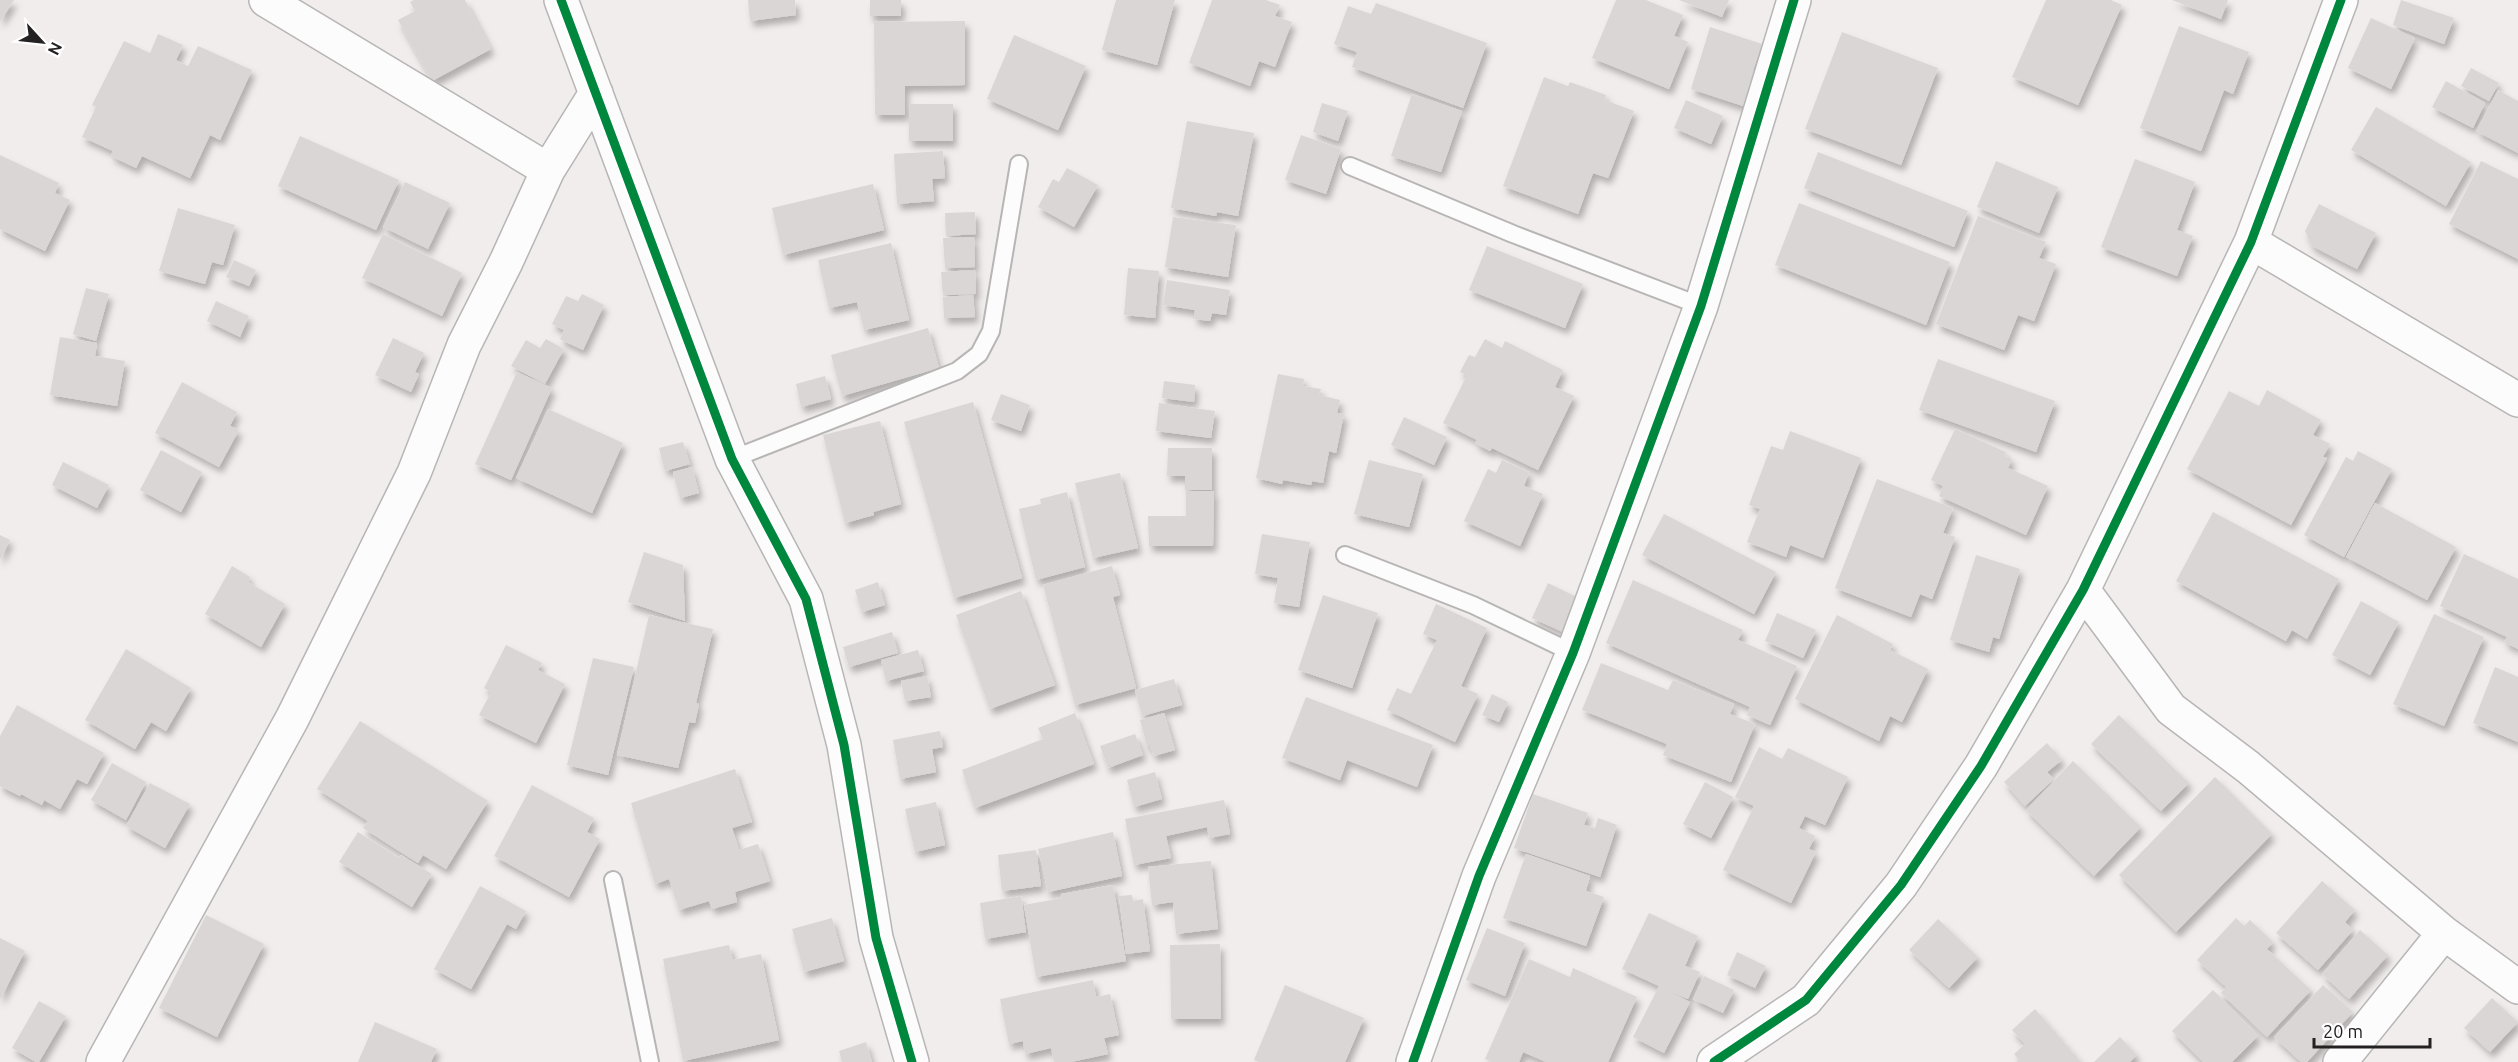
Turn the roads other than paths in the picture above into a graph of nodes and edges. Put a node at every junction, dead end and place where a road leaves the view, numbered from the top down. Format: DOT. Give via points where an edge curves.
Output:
graph roads {
  1 [pos="266,0"];
  2 [pos="561,0"];
  3 [pos="1794,0"];
  4 [pos="2342,0"];
  5 [pos="596,93"];
  6 [pos="1019,164"];
  7 [pos="1350,166"];
  8 [pos="548,170"];
  9 [pos="2251,242"];
  10 [pos="1701,306"];
  11 [pos="2518,400"];
  12 [pos="732,459"];
  13 [pos="1345,555"];
  14 [pos="2084,590"];
  15 [pos="1573,653"];
  16 [pos="613,880"];
  17 [pos="2444,933"];
  18 [pos="2518,987"];
  19 [pos="103,1062"];
  20 [pos="650,1062"];
  21 [pos="912,1062"];
  22 [pos="1413,1062"];
  23 [pos="1714,1062"];
  24 [pos="2340,1062"];
  1 -- 8 [label="street"];
  2 -- 5 [label="street"];
  3 -- 10 [label="street"];
  4 -- 9 [label="street"];
  5 -- 8 [label="street"];
  5 -- 12 [label="street"];
  6 -- 12 [label="lane" via="991,331 980,354 957,371"];
  7 -- 10 [label="lane"];
  8 -- 19 [label="street" via="464,345 414,472 292,719"];
  9 -- 11 [label="street"];
  9 -- 14 [label="street"];
  10 -- 15 [label="street"];
  12 -- 21 [label="street" via="806,599 844,746 876,938"];
  13 -- 15 [label="lane" via="1473,605"];
  14 -- 17 [label="street" via="2171,710 2248,767"];
  14 -- 23 [label="street" via="1981,766 1901,885 1806,1000"];
  15 -- 22 [label="street" via="1479,876"];
  16 -- 20 [label="lane"];
  17 -- 18 [label="street"];
  17 -- 24 [label="street"];
}
